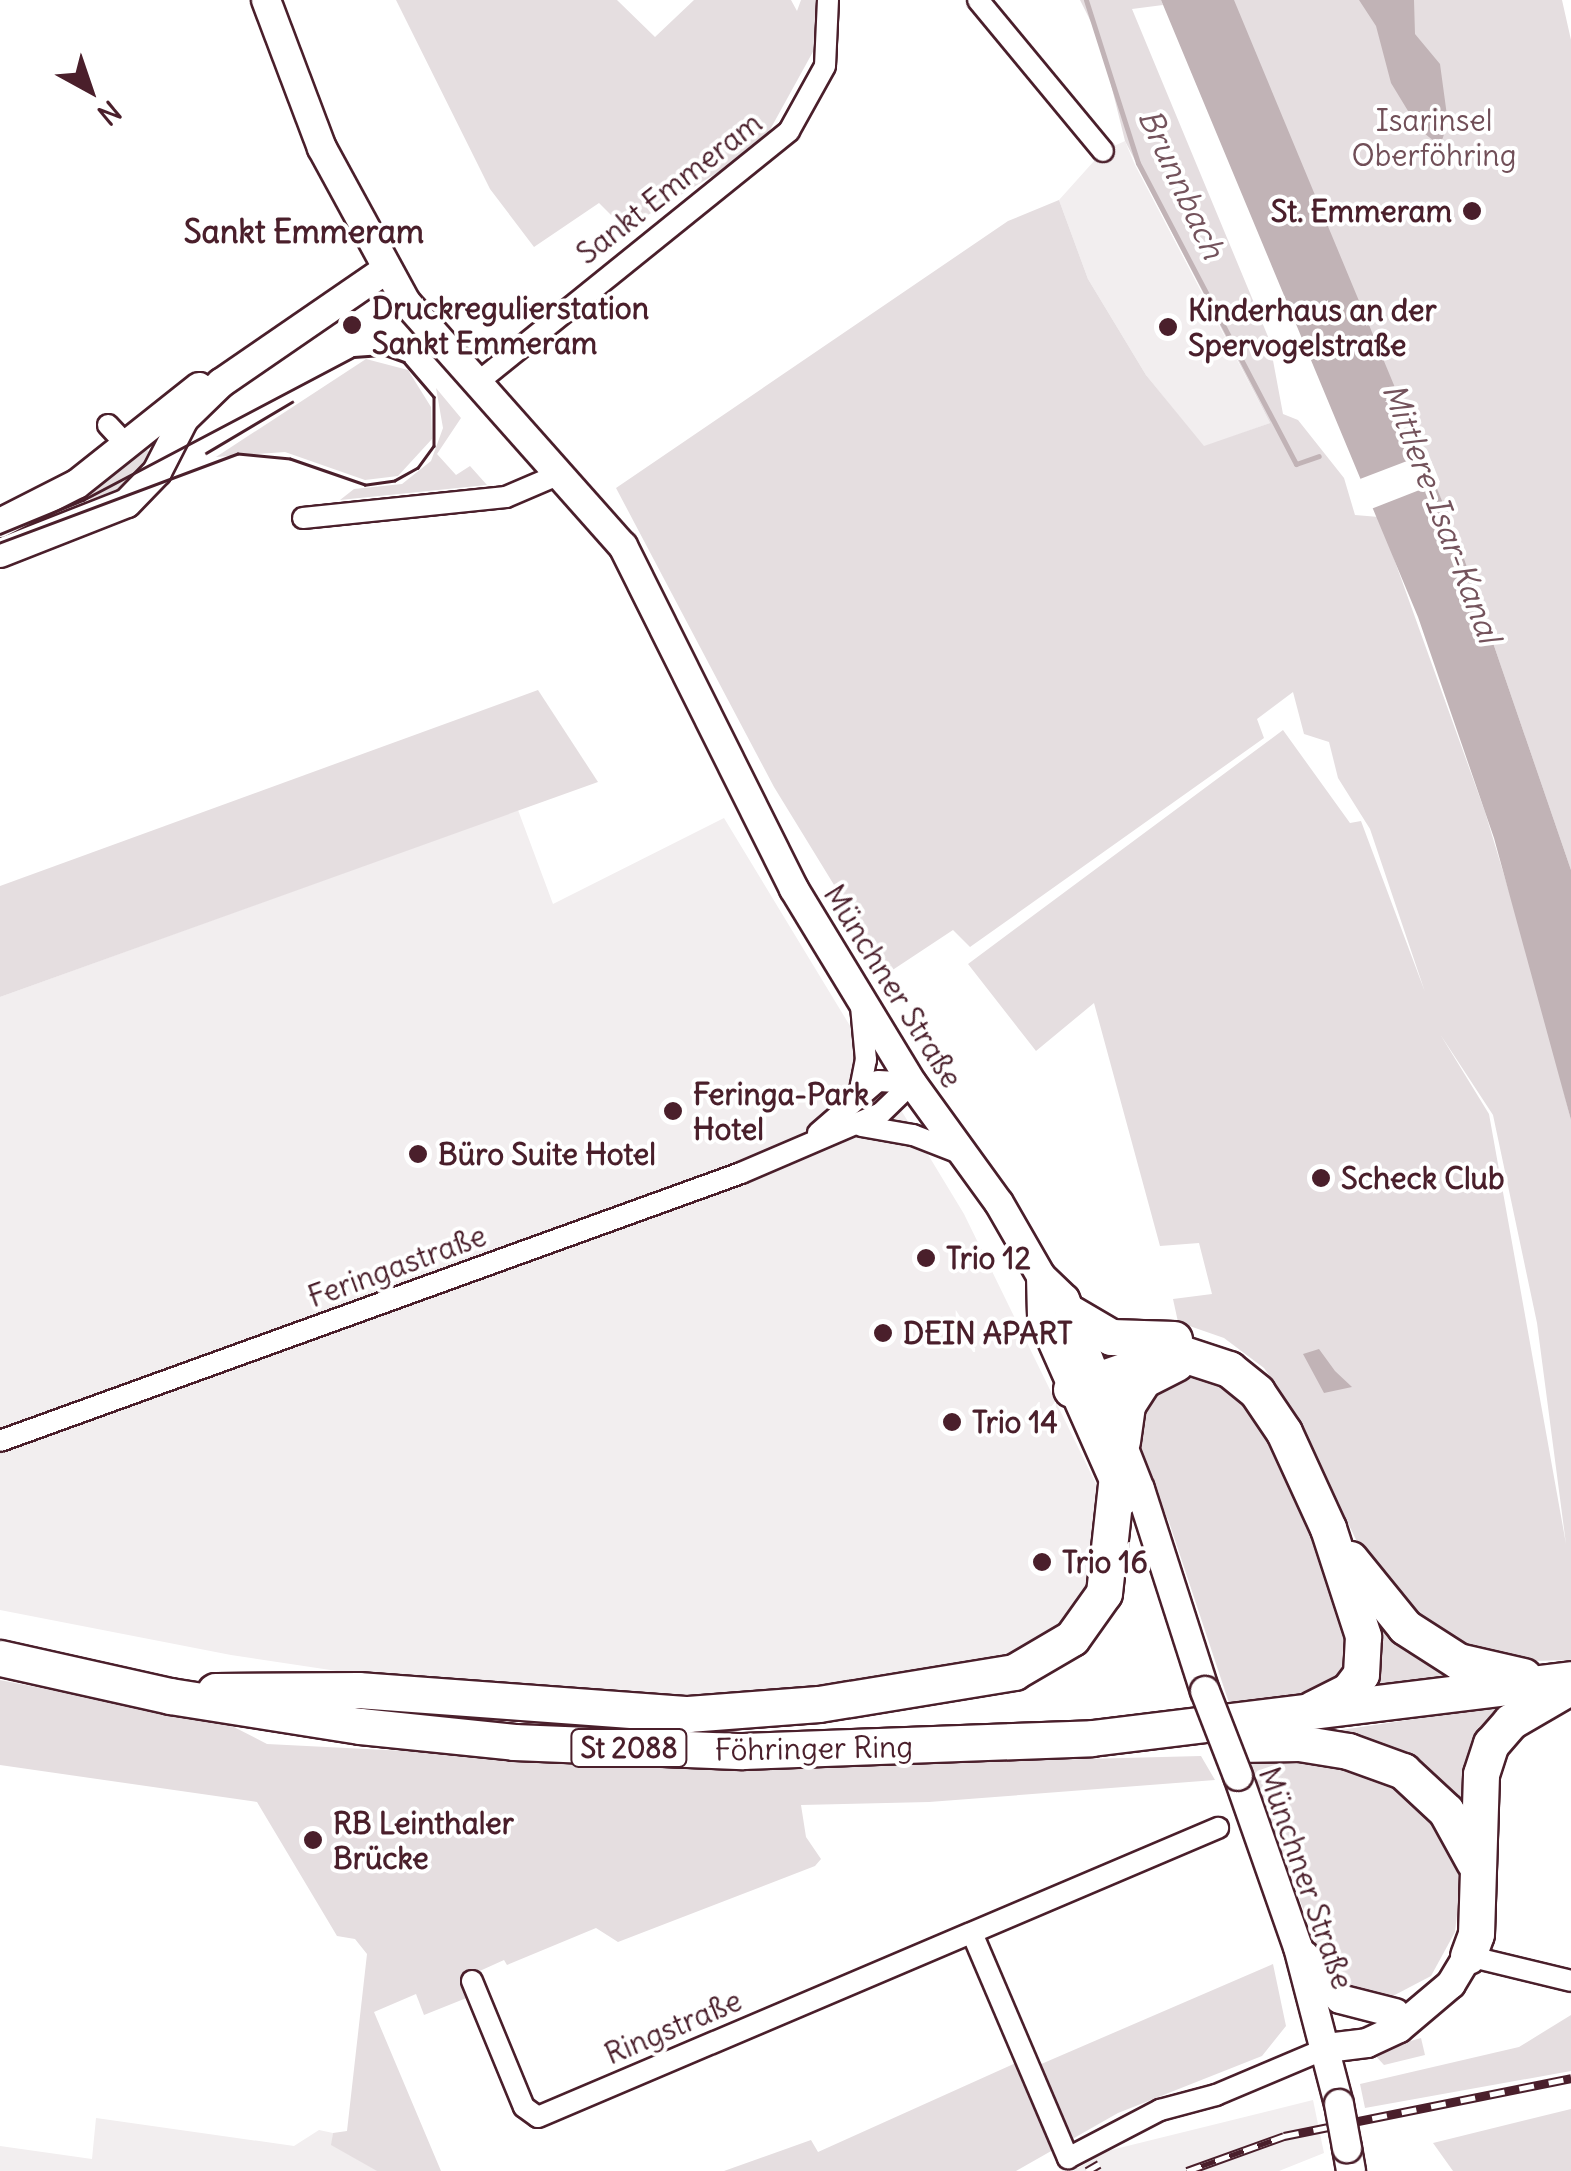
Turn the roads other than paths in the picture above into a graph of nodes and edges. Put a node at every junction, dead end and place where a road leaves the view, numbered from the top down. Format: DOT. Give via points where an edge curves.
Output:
graph roads {
  1 [pos="266,0"];
  2 [pos="828,0"];
  3 [pos="978,0"];
  4 [pos="1103,151"];
  5 [pos="387,269"];
  6 [pos="478,383"];
  7 [pos="220,384"];
  8 [pos="121,434"];
  9 [pos="164,462"];
  10 [pos="562,473"];
  11 [pos="303,518"];
  12 [pos="0,523"];
  13 [pos="0,553"];
  14 [pos="860,989"];
  15 [pos="912,1083"];
  16 [pos="860,1095"];
  17 [pos="849,1126"];
  18 [pos="810,1140"];
  19 [pos="966,1156"];
  20 [pos="1057,1316"];
  21 [pos="1201,1357"];
  22 [pos="1085,1384"];
  23 [pos="1284,1432"];
  24 [pos="0,1441"];
  25 [pos="1122,1441"];
  26 [pos="1116,1485"];
  27 [pos="1328,1528"];
  28 [pos="1178,1613"];
  29 [pos="0,1658"];
  30 [pos="1565,1682"];
  31 [pos="170,1696"];
  32 [pos="1283,1719"];
  33 [pos="1092,1738"];
  34 [pos="1218,1828"];
  35 [pos="1474,1862"];
  36 [pos="972,1933"];
  37 [pos="1298,1947"];
  38 [pos="1468,1956"];
  39 [pos="472,1981"];
  40 [pos="1571,1981"];
  41 [pos="1424,2008"];
  42 [pos="1396,2013"];
  43 [pos="1327,2048"];
  44 [pos="1349,2159"];
  1 -- 5 [label="main road, Münchner Straße" via="322,148"];
  2 -- 6 [label="street, Sankt Emmeram" via="832,35 810,100 789,131"];
  3 -- 4 [label="street"];
  5 -- 6 [label="main road, Münchner Straße" via="406,302"];
  5 -- 7 [label="main road"];
  6 -- 10 [label="main road, Münchner Straße"];
  7 -- 8 [label="main road" via="198,387"];
  7 -- 9 [label="main road" via="184,419"];
  8 -- 9 [label="main road" via="155,440"];
  8 -- 12 [label="main road" via="76,484"];
  9 -- 13 [label="main road" via="114,511"];
  10 -- 11 [label="street" via="506,497"];
  10 -- 14 [label="main road, Münchner Straße" via="623,546 794,889"];
  14 -- 15 [label="main road, Münchner Straße"];
  14 -- 16 [label="street" via="866,1060"];
  15 -- 16 [label="street, Feringastraße" via="878,1082"];
  15 -- 17 [label="street, Feringastraße" via="882,1113"];
  15 -- 19 [label="main road, Münchner Straße"];
  16 -- 18 [label="street, Feringastraße"];
  17 -- 18 [label="street, Feringastraße"];
  17 -- 19 [label="street, Feringastraße" via="883,1126"];
  18 -- 24 [label="street, Feringastraße" via="698,1188"];
  19 -- 20 [label="main road, Münchner Straße" via="1041,1276 1055,1284"];
  20 -- 22 [label="main road, Münchner Straße"];
  20 -- 23 [label="highway" via="1111,1337 1200,1338 1239,1356 1284,1412"];
  21 -- 22 [label="highway" via="1177,1352"];
  21 -- 23 [label="highway" via="1257,1392"];
  21 -- 25 [label="highway" via="1166,1365 1143,1380 1127,1404"];
  22 -- 25 [label="main road, Münchner Straße"];
  22 -- 26 [label="main road, Münchner Straße"];
  23 -- 27 [label="highway"];
  25 -- 28 [label="main road, Münchner Straße"];
  26 -- 28 [label="main road, Münchner Straße"];
  26 -- 31 [label="highway" via="1104,1593 1072,1638 1014,1672 819,1704 688,1714 358,1690 245,1688"];
  27 -- 30 [label="highway" via="1405,1627 1458,1660"];
  27 -- 32 [label="highway" via="1366,1654 1348,1691"];
  28 -- 37 [label="main road, Münchner Straße, bridge"];
  29 -- 31 [label="highway, Föhringer Ring / St 2088"];
  30 -- 32 [label="highway, Föhringer Ring / St 2088"];
  30 -- 35 [label="highway" via="1511,1721 1492,1744 1481,1774"];
  31 -- 33 [label="highway, Föhringer Ring / St 2088" via="360,1726 628,1748 743,1751"];
  32 -- 33 [label="highway, Föhringer Ring / St 2088"];
  33 -- 35 [label="highway" via="1348,1750 1427,1788"];
  34 -- 36 [label="street, Ringstraße"];
  35 -- 38 [label="highway" via="1476,1934"];
  36 -- 39 [label="street, Ringstraße" via="538,2116 524,2106"];
  36 -- 43 [label="street" via="1068,2158 1160,2110 1216,2095"];
  37 -- 42 [label="main road" via="1340,1999"];
  37 -- 43 [label="main road, Münchner Straße"];
  38 -- 40 [label="street"];
  38 -- 41 [label="main road" via="1451,1984"];
  41 -- 42 [label="main road"];
  41 -- 43 [label="main road" via="1368,2043"];
  42 -- 43 [label="main road" via="1360,2022"];
  43 -- 44 [label="main road, Münchner Straße, bridge"];
}
